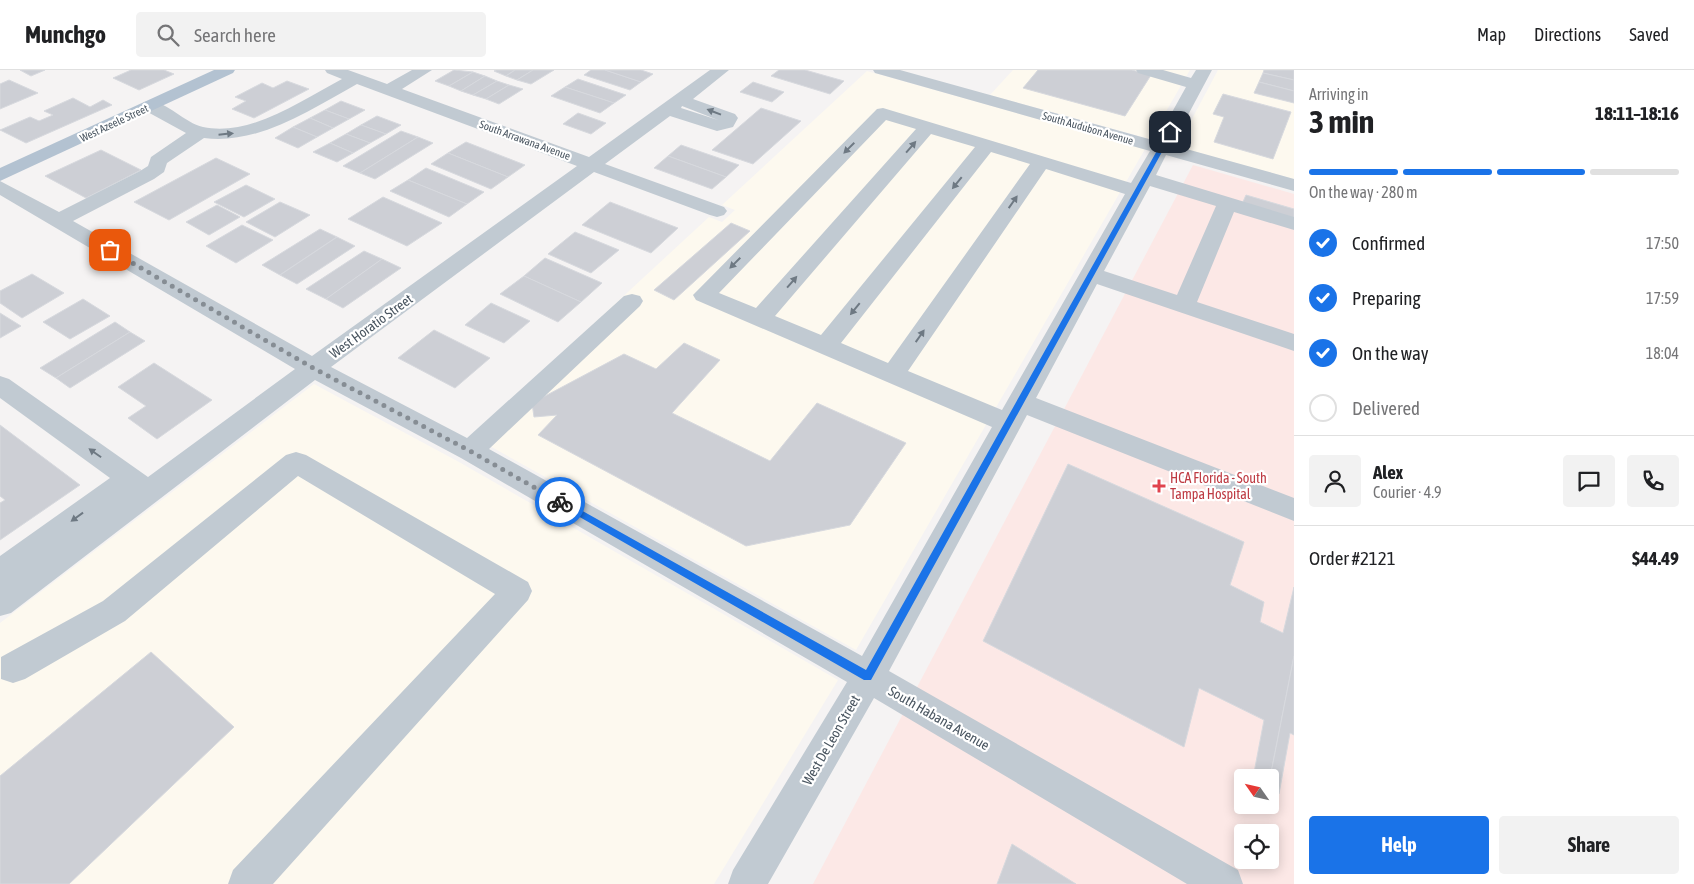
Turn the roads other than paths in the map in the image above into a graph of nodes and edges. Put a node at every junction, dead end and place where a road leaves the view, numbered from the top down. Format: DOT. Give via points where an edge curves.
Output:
graph roads {
  1 [pos="227,70"];
  2 [pos="333,70"];
  3 [pos="424,70"];
  4 [pos="721,70"];
  5 [pos="881,70"];
  6 [pos="1144,70"];
  7 [pos="920,75"];
  8 [pos="1200,77"];
  9 [pos="356,78"];
  10 [pos="388,90"];
  11 [pos="150,106"];
  12 [pos="928,126"];
  13 [pos="200,132"];
  14 [pos="987,144"];
  15 [pos="1161,148"];
  16 [pos="1041,162"];
  17 [pos="593,165"];
  18 [pos="0,175"];
  19 [pos="1141,184"];
  20 [pos="1294,185"];
  21 [pos="0,187"];
  22 [pos="1227,204"];
  23 [pos="717,211"];
  24 [pos="59,220"];
  25 [pos="1294,224"];
  26 [pos="1091,274"];
  27 [pos="632,302"];
  28 [pos="1184,306"];
  29 [pos="760,319"];
  30 [pos="1294,343"];
  31 [pos="825,347"];
  32 [pos="313,368"];
  33 [pos="892,376"];
  34 [pos="0,386"];
  35 [pos="1014,413"];
  36 [pos="470,451"];
  37 [pos="140,485"];
  38 [pos="1294,510"];
  39 [pos="0,572"];
  40 [pos="0,603"];
  41 [pos="4,667"];
  42 [pos="868,677"];
  43 [pos="247,884"];
  44 [pos="747,884"];
  45 [pos="1224,884"];
  1 -- 11 [label="main road, West Azeele Street"];
  2 -- 9 [label="street, South Arrawana Avenue"];
  3 -- 10 [label="street"];
  4 -- 17 [label="street, West Horatio Street"];
  5 -- 7 [label="street, South Audubon Avenue"];
  6 -- 8 [label="street"];
  7 -- 15 [label="street, South Audubon Avenue"];
  8 -- 15 [label="street, West De Leon Street"];
  9 -- 10 [label="street, South Arrawana Avenue"];
  13 -- 9 [label="street, one-way" via="224,136 258,128"];
  10 -- 17 [label="street, South Arrawana Avenue"];
  11 -- 13 [label="street"];
  11 -- 18 [label="main road, West Azeele Street"];
  12 -- 14 [label="street"];
  29 -- 12 [label="street, one-way"];
  12 -- 29 [label="street, one-way" via="883,113 704,295"];
  13 -- 24 [label="street" via="158,161 157,168 147,175"];
  14 -- 16 [label="street"];
  14 -- 31 [label="street, one-way"];
  15 -- 19 [label="street, West De Leon Street"];
  15 -- 20 [label="street, South Audubon Avenue"];
  16 -- 19 [label="street"];
  33 -- 16 [label="street, one-way"];
  17 -- 23 [label="street, South Arrawana Avenue"];
  17 -- 32 [label="street, West Horatio Street"];
  19 -- 22 [label="street"];
  19 -- 26 [label="street, West De Leon Street"];
  21 -- 24 [label="street, South Habana Avenue"];
  22 -- 25 [label="street"];
  22 -- 28 [label="street"];
  24 -- 32 [label="street, South Habana Avenue"];
  26 -- 28 [label="street"];
  26 -- 35 [label="street, West De Leon Street"];
  27 -- 36 [label="street"];
  28 -- 30 [label="street"];
  29 -- 31 [label="street"];
  31 -- 33 [label="street"];
  32 -- 36 [label="street, South Habana Avenue"];
  32 -- 37 [label="street, West Horatio Street"];
  33 -- 35 [label="street"];
  37 -- 34 [label="street, one-way"];
  35 -- 38 [label="street"];
  35 -- 42 [label="street, West De Leon Street"];
  36 -- 42 [label="street, South Habana Avenue"];
  37 -- 39 [label="street, one-way"];
  37 -- 40 [label="street, West Horatio Street"];
  41 -- 43 [label="street" via="114,611 296,462 517,591"];
  42 -- 44 [label="street, West De Leon Street"];
  42 -- 45 [label="street, South Habana Avenue"];
}
